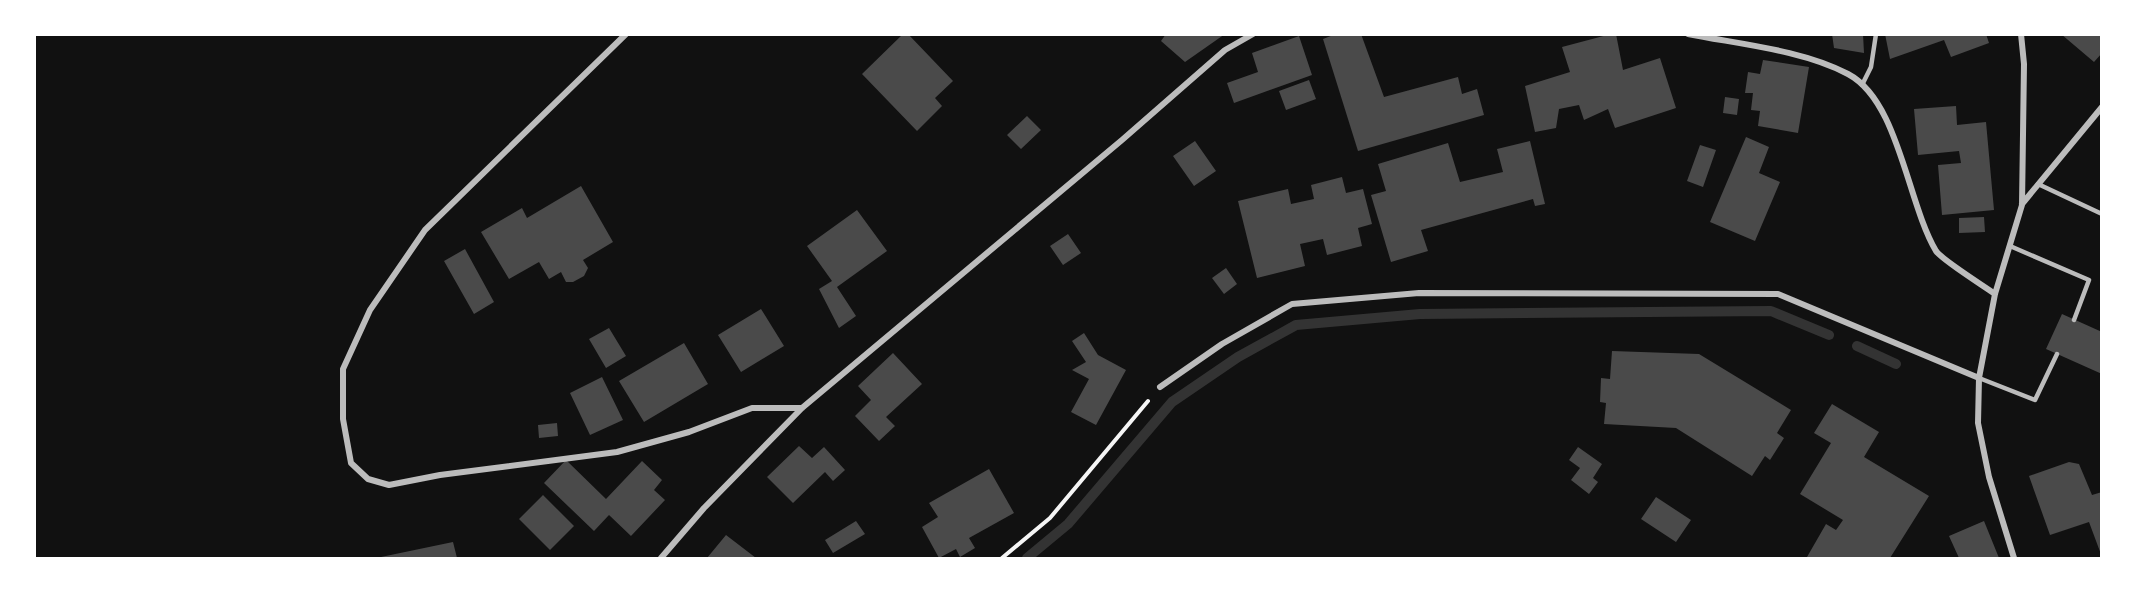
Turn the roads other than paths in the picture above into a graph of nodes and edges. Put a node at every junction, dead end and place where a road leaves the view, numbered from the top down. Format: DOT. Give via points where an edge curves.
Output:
graph roads {
  1 [pos="626,34"];
  2 [pos="1253,34"];
  3 [pos="1688,34"];
  4 [pos="1876,34"];
  5 [pos="2021,34"];
  6 [pos="1862,85"];
  7 [pos="2102,106"];
  8 [pos="2038,184"];
  9 [pos="2022,205"];
  10 [pos="2102,214"];
  11 [pos="2010,246"];
  12 [pos="1995,294"];
  13 [pos="2074,320"];
  14 [pos="2057,354"];
  15 [pos="1980,378"];
  16 [pos="1160,387"];
  17 [pos="802,408"];
  18 [pos="661,558"];
  19 [pos="2014,558"];
  1 -- 17 [label="street" via="424,230 370,310 343,369 343,419 351,464 368,479 389,485 617,452 689,432 752,408"];
  2 -- 17 [label="street" via="1225,50"];
  3 -- 6 [label="street" via="1804,57 1848,74"];
  4 -- 6 [label="lane" via="1871,67"];
  5 -- 9 [label="street"];
  6 -- 12 [label="street" via="1893,133 1912,197 1937,253"];
  7 -- 8 [label="street"];
  8 -- 9 [label="street"];
  8 -- 10 [label="lane"];
  9 -- 11 [label="street"];
  11 -- 12 [label="street"];
  11 -- 13 [label="lane" via="2089,280"];
  12 -- 15 [label="street"];
  14 -- 15 [label="lane" via="2035,400"];
  15 -- 16 [label="street" via="1778,294 1419,293 1292,304 1222,344"];
  15 -- 19 [label="street" via="1978,423 1989,477"];
  17 -- 18 [label="street"];
}
